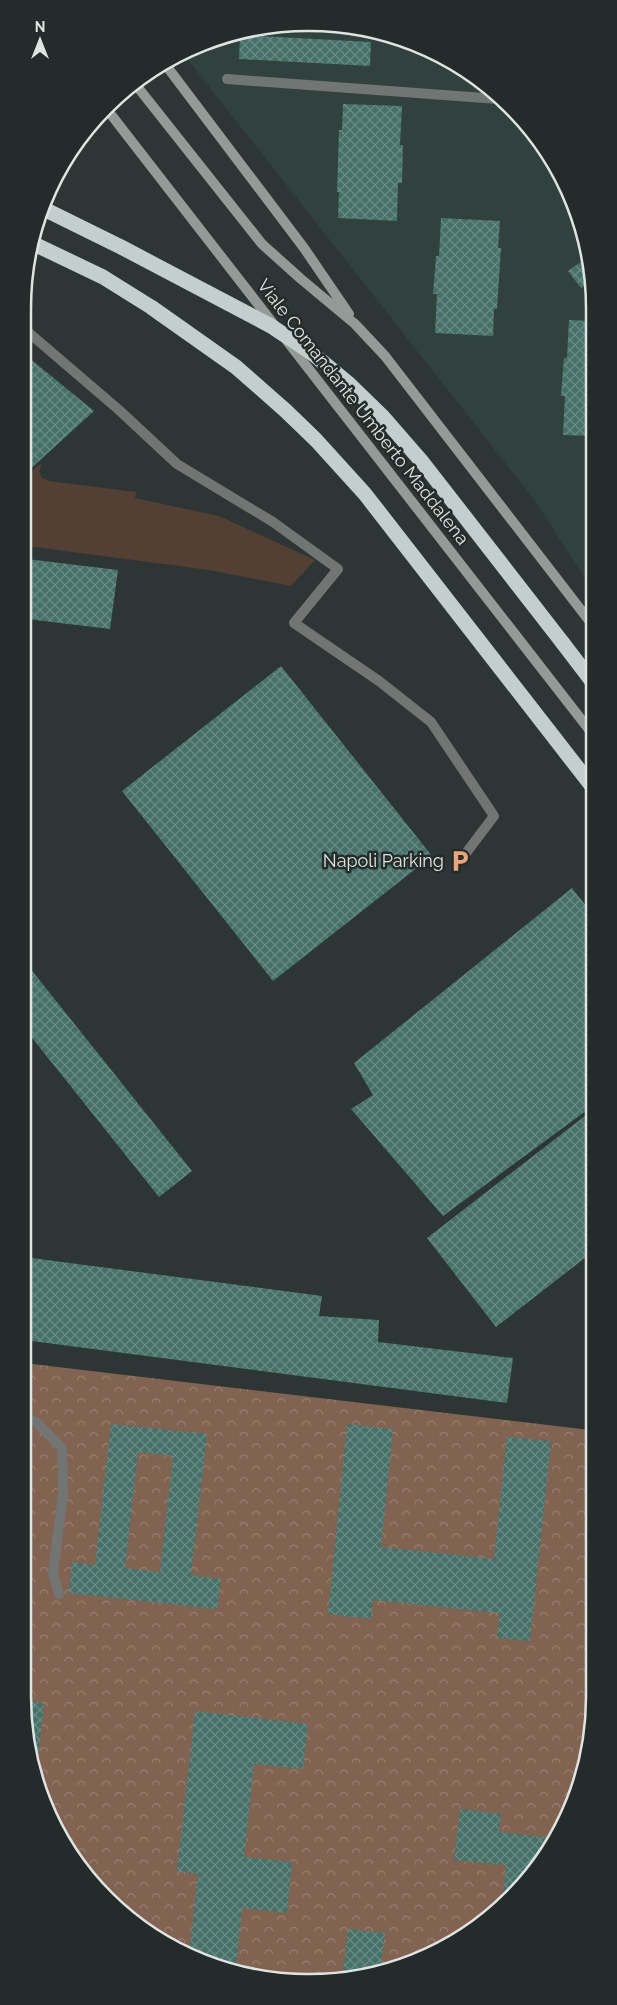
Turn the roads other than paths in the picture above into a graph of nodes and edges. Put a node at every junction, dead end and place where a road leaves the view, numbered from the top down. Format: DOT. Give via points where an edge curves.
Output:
graph roads {
  1 [pos="169,69"];
  2 [pos="226,79"];
  3 [pos="139,89"];
  4 [pos="489,98"];
  5 [pos="110,114"];
  6 [pos="49,211"];
  7 [pos="39,246"];
  8 [pos="355,324"];
  9 [pos="31,335"];
  10 [pos="586,617"];
  11 [pos="586,673"];
  12 [pos="586,726"];
  13 [pos="586,780"];
  14 [pos="460,861"];
  15 [pos="31,1420"];
  16 [pos="58,1594"];
  1 -- 8 [label="main road" via="304,248"];
  2 -- 4 [label="lane"];
  3 -- 8 [label="main road, Viale Comandante Umberto Maddalena" via="262,244"];
  5 -- 12 [label="main road, Viale Comandante Umberto Maddalena"];
  6 -- 11 [label="highway, bridge" via="271,326 348,383 384,417 423,462"];
  7 -- 13 [label="highway" via="103,277 151,306 236,368 316,440 365,494"];
  8 -- 10 [label="main road, Viale Comandante Umberto Maddalena" via="385,356"];
  9 -- 14 [label="lane" via="177,464 273,522 338,569 294,623 431,722 494,816"];
  15 -- 16 [label="lane" via="62,1448 63,1494 53,1573"];
}
